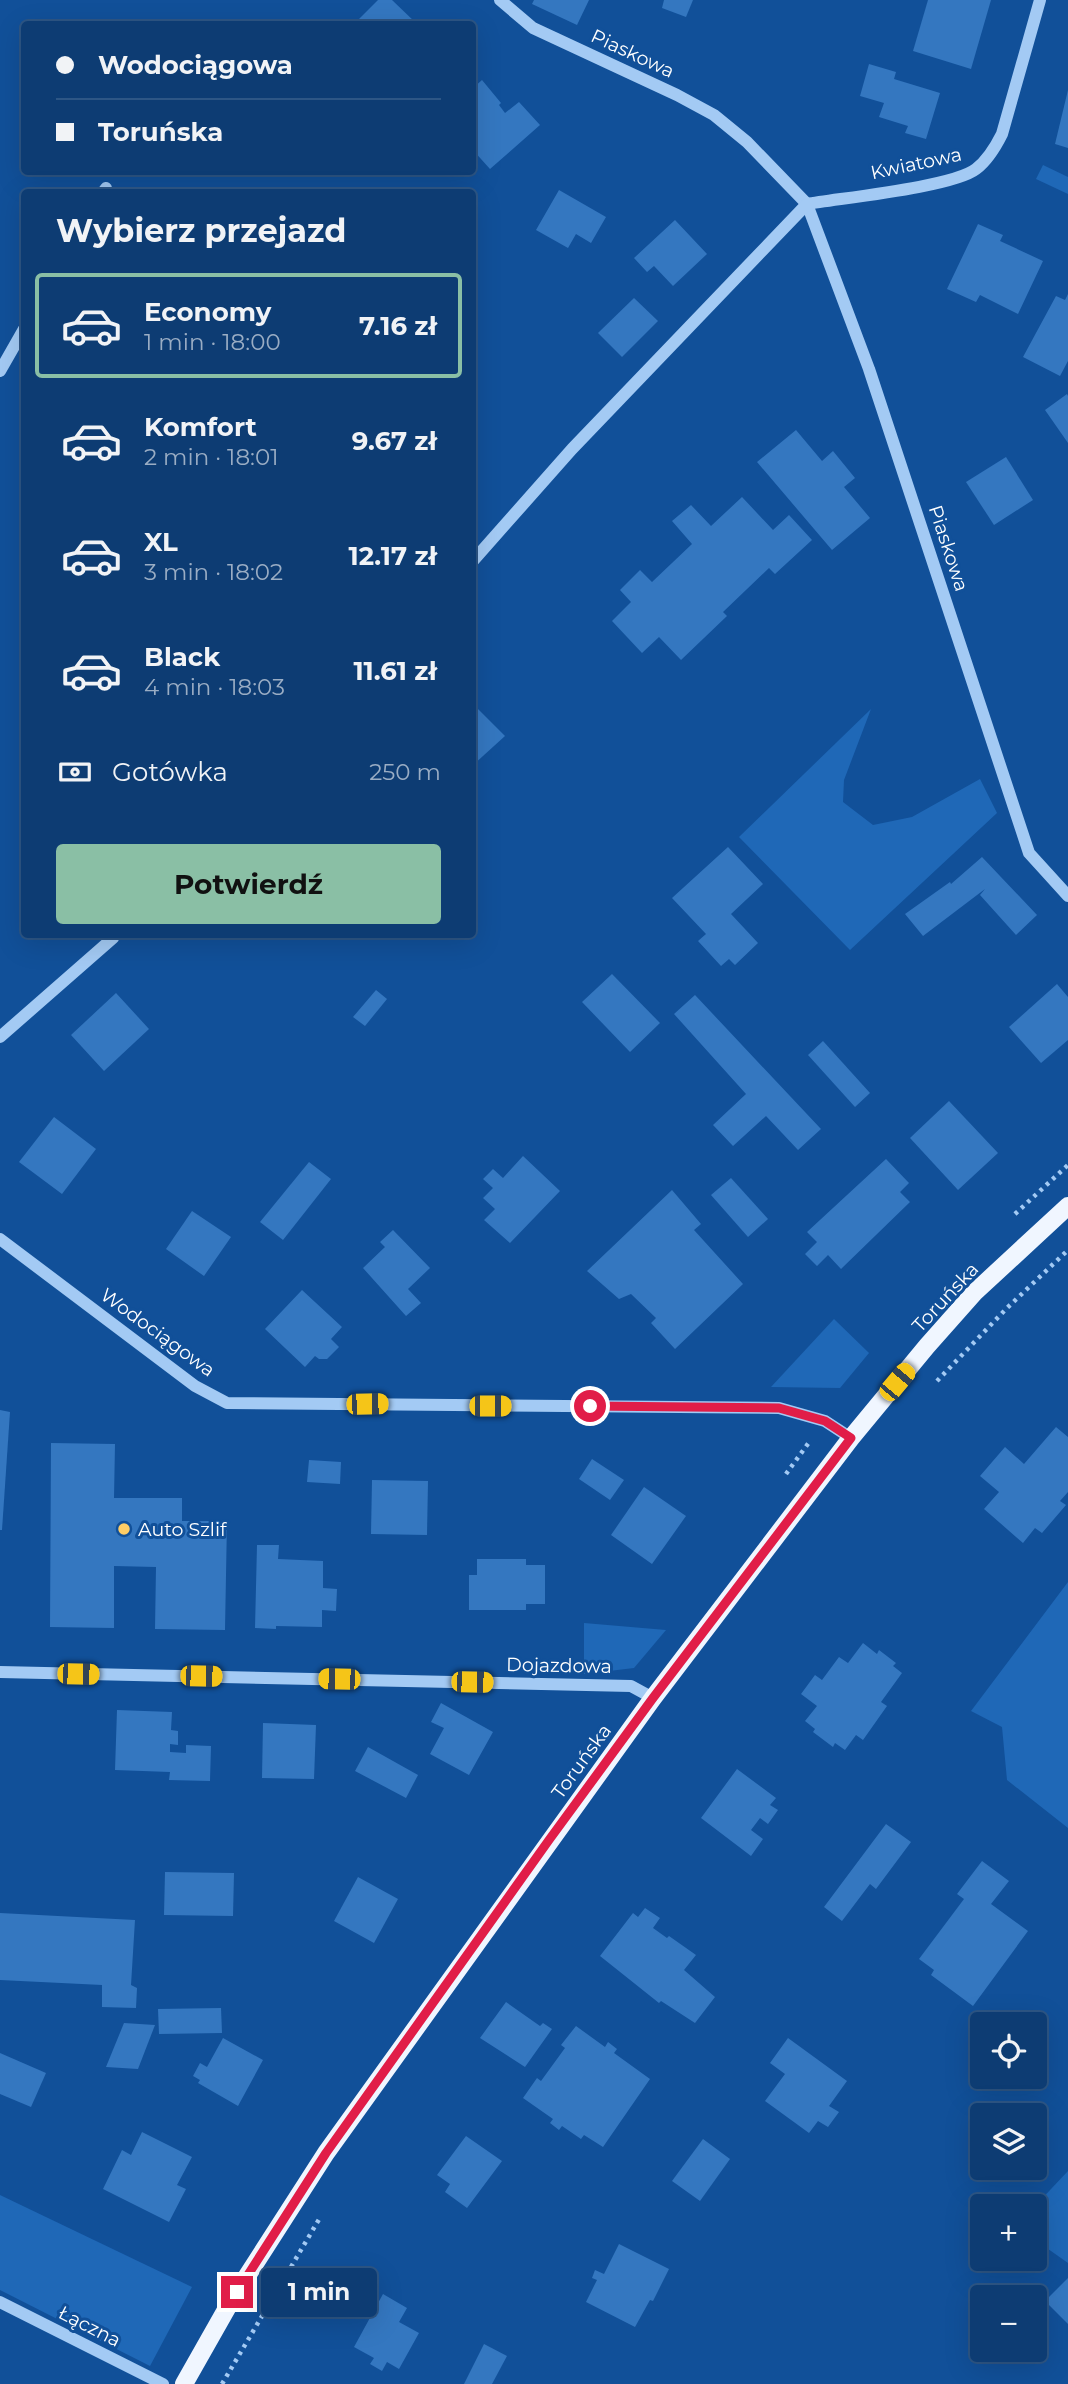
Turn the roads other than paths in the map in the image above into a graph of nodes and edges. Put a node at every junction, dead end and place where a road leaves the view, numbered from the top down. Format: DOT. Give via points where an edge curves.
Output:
graph roads {
  1 [pos="500,0"];
  2 [pos="1040,0"];
  3 [pos="807,204"];
  4 [pos="21,334"];
  5 [pos="0,371"];
  6 [pos="476,557"];
  7 [pos="1068,896"];
  8 [pos="113,938"];
  9 [pos="0,1037"];
  10 [pos="1068,1206"];
  11 [pos="0,1239"];
  12 [pos="851,1438"];
  13 [pos="0,1672"];
  14 [pos="653,1698"];
  15 [pos="0,2302"];
  16 [pos="163,2384"];
  17 [pos="184,2384"];
  1 -- 3 [label="street, Piaskowa" via="533,28 714,115"];
  2 -- 3 [label="street, Kwiatowa" via="1002,134 976,170 933,184"];
  3 -- 6 [label="street" via="572,449"];
  3 -- 7 [label="street, Piaskowa" via="869,369 1029,853"];
  4 -- 5 [label="street"];
  8 -- 9 [label="street"];
  10 -- 12 [label="main road, Toruńska" via="974,1293"];
  11 -- 12 [label="street, Wodociągowa" via="195,1386 228,1403 779,1408 825,1421"];
  12 -- 14 [label="main road, Toruńska"];
  13 -- 14 [label="street, Dojazdowa" via="631,1685"];
  14 -- 17 [label="main road, Toruńska" via="326,2153"];
  15 -- 16 [label="street, Łączna"];
}
